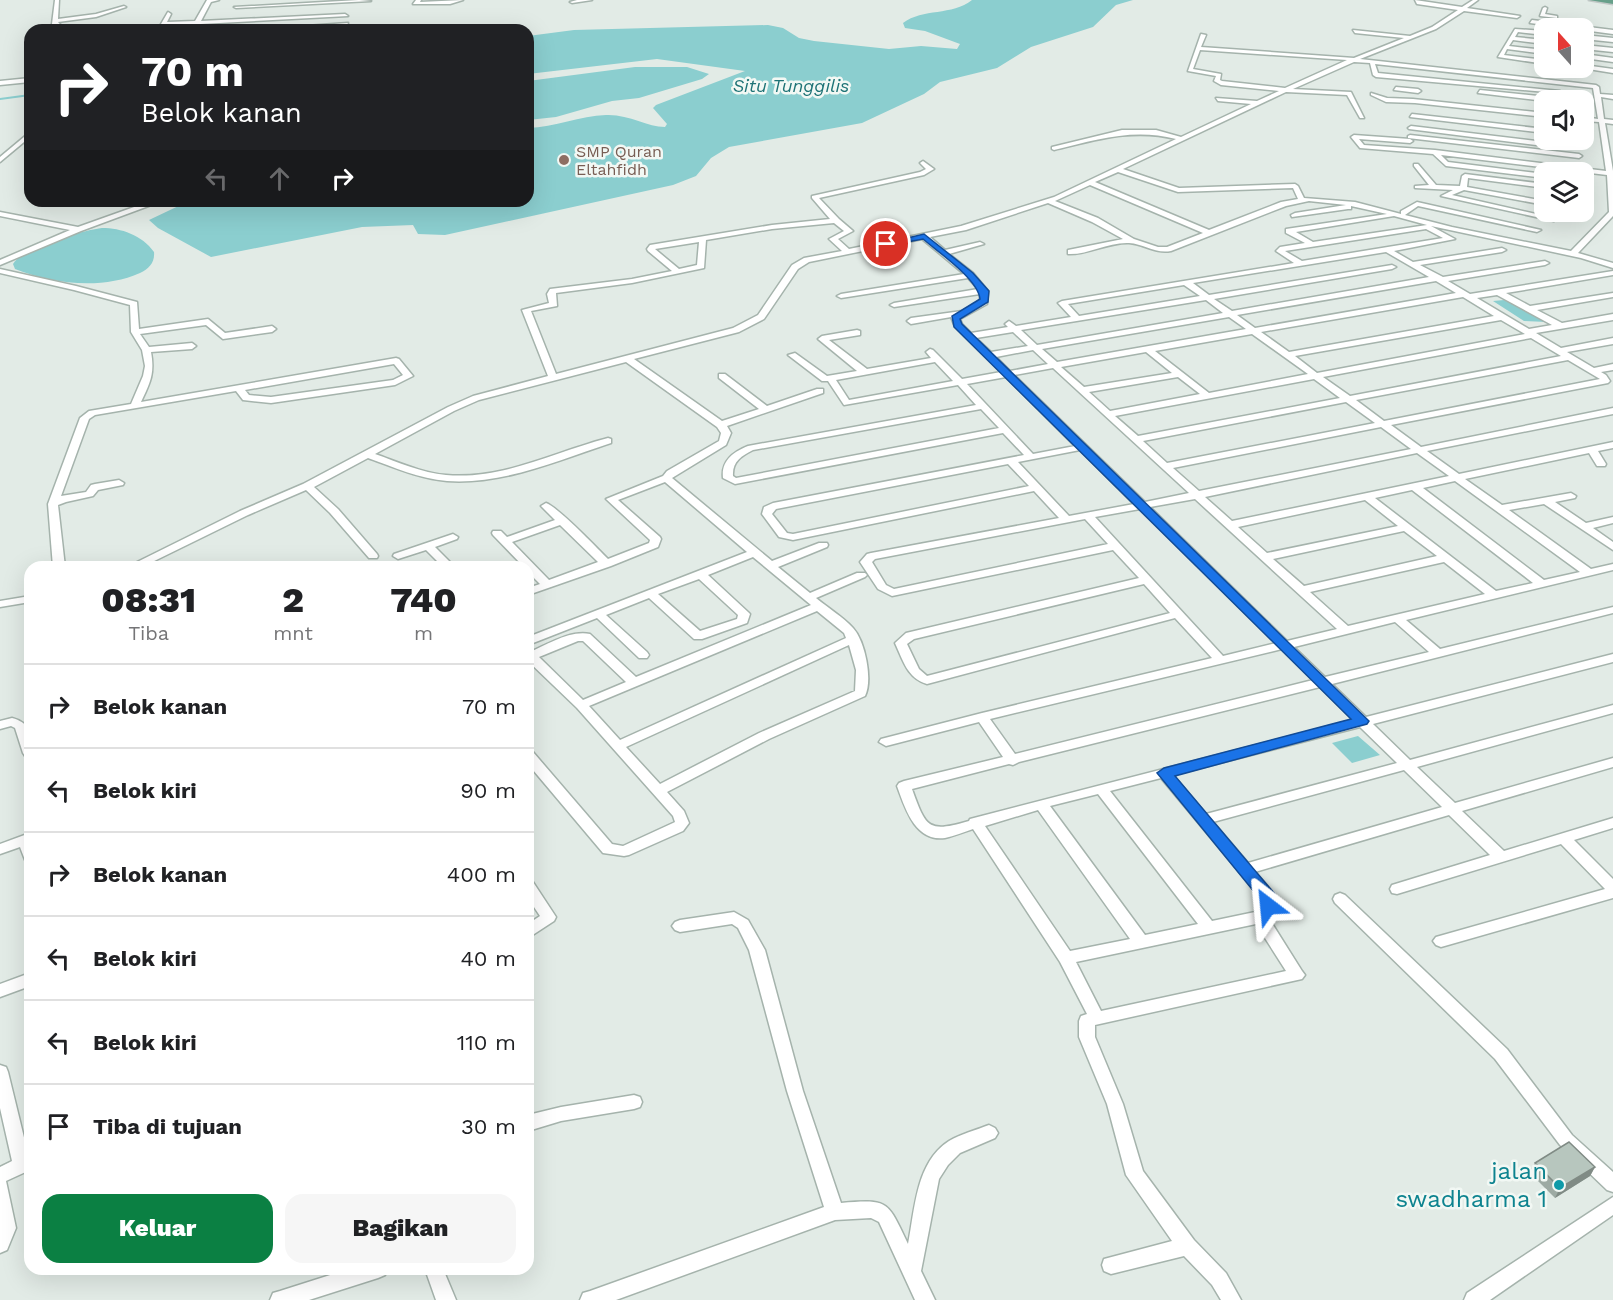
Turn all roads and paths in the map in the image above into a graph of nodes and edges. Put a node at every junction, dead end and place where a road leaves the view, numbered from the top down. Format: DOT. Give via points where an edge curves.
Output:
graph roads {
  1 [pos="57,0"];
  2 [pos="217,0"];
  3 [pos="239,0"];
  4 [pos="420,0"];
  5 [pos="461,0"];
  6 [pos="590,0"];
  7 [pos="1417,0"];
  8 [pos="1437,0"];
  9 [pos="1476,0"];
  10 [pos="1593,0"];
  11 [pos="369,1"];
  12 [pos="1446,1"];
  13 [pos="291,2"];
  14 [pos="572,2"];
  15 [pos="1613,2"];
  16 [pos="124,7"];
  17 [pos="236,7"];
  18 [pos="1464,8"];
  19 [pos="1545,8"];
  20 [pos="345,9"];
  21 [pos="288,12"];
  22 [pos="168,14"];
  23 [pos="232,15"];
  24 [pos="345,16"];
  25 [pos="1517,16"];
  26 [pos="1559,17"];
  27 [pos="285,18"];
  28 [pos="55,21"];
  29 [pos="229,21"];
  30 [pos="1532,22"];
  31 [pos="197,23"];
  32 [pos="57,24"];
  33 [pos="228,24"];
  34 [pos="283,24"];
  35 [pos="1355,31"];
  36 [pos="1534,32"];
  37 [pos="1613,32"];
  38 [pos="1203,35"];
  39 [pos="1410,38"];
  40 [pos="1511,38"];
  41 [pos="1594,38"];
  42 [pos="1613,40"];
  43 [pos="1534,41"];
  44 [pos="1506,47"];
  45 [pos="1594,47"];
  46 [pos="1198,48"];
  47 [pos="1613,50"];
  48 [pos="1534,51"];
  49 [pos="1594,57"];
  50 [pos="1353,60"];
  51 [pos="1613,60"];
  52 [pos="1534,61"];
  53 [pos="1372,62"];
  54 [pos="1423,68"];
  55 [pos="1594,68"];
  56 [pos="1613,70"];
  57 [pos="14,74"];
  58 [pos="0,75"];
  59 [pos="1418,78"];
  60 [pos="24,82"];
  61 [pos="0,84"];
  62 [pos="1396,89"];
  63 [pos="1286,90"];
  64 [pos="1418,90"];
  65 [pos="1546,90"];
  66 [pos="1557,90"];
  67 [pos="1582,90"];
  68 [pos="1596,92"];
  69 [pos="1373,94"];
  70 [pos="1613,96"];
  71 [pos="1534,98"];
  72 [pos="1218,99"];
  73 [pos="1260,103"];
  74 [pos="1534,105"];
  75 [pos="1412,113"];
  76 [pos="1534,115"];
  77 [pos="1362,117"];
  78 [pos="1594,120"];
  79 [pos="1601,121"];
  80 [pos="1613,122"];
  81 [pos="1534,124"];
  82 [pos="1455,126"];
  83 [pos="1534,130"];
  84 [pos="1534,137"];
  85 [pos="24,139"];
  86 [pos="1183,139"];
  87 [pos="1410,139"];
  88 [pos="1054,148"];
  89 [pos="1409,150"];
  90 [pos="1574,150"];
  91 [pos="1435,152"];
  92 [pos="1566,155"];
  93 [pos="0,160"];
  94 [pos="1566,162"];
  95 [pos="923,163"];
  96 [pos="1416,165"];
  97 [pos="1534,166"];
  98 [pos="1117,169"];
  99 [pos="1594,172"];
  100 [pos="1610,173"];
  101 [pos="1534,175"];
  102 [pos="1089,182"];
  103 [pos="1534,185"];
  104 [pos="1416,187"];
  105 [pos="1434,187"];
  106 [pos="1463,188"];
  107 [pos="1497,194"];
  108 [pos="1534,197"];
  109 [pos="1301,199"];
  110 [pos="1048,200"];
  111 [pos="1534,201"];
  112 [pos="141,207"];
  113 [pos="0,214"];
  114 [pos="1295,215"];
  115 [pos="1534,215"];
  116 [pos="1391,216"];
  117 [pos="1376,218"];
  118 [pos="836,221"];
  119 [pos="1549,222"];
  120 [pos="78,229"];
  121 [pos="1537,230"];
  122 [pos="1209,233"];
  123 [pos="924,236"];
  124 [pos="1468,237"];
  125 [pos="703,238"];
  126 [pos="1451,239"];
  127 [pos="1132,241"];
  128 [pos="1528,243"];
  129 [pos="980,244"];
  130 [pos="1311,244"];
  131 [pos="1386,249"];
  132 [pos="1502,250"];
  133 [pos="848,252"];
  134 [pos="1071,252"];
  135 [pos="942,253"];
  136 [pos="1573,254"];
  137 [pos="0,263"];
  138 [pos="1545,263"];
  139 [pos="1301,264"];
  140 [pos="1413,264"];
  141 [pos="1613,266"];
  142 [pos="1392,267"];
  143 [pos="0,271"];
  144 [pos="678,272"];
  145 [pos="1613,273"];
  146 [pos="970,275"];
  147 [pos="1440,279"];
  148 [pos="1186,282"];
  149 [pos="984,291"];
  150 [pos="1498,292"];
  151 [pos="1613,295"];
  152 [pos="841,296"];
  153 [pos="1466,296"];
  154 [pos="1206,297"];
  155 [pos="894,305"];
  156 [pos="1529,309"];
  157 [pos="964,312"];
  158 [pos="1230,314"];
  159 [pos="1501,316"];
  160 [pos="1613,317"];
  161 [pos="1076,318"];
  162 [pos="910,321"];
  163 [pos="1012,326"];
  164 [pos="1560,326"];
  165 [pos="272,329"];
  166 [pos="135,332"];
  167 [pos="1255,332"];
  168 [pos="857,333"];
  169 [pos="1530,333"];
  170 [pos="970,336"];
  171 [pos="1613,341"];
  172 [pos="192,346"];
  173 [pos="1037,347"];
  174 [pos="146,350"];
  175 [pos="1149,350"];
  176 [pos="1559,351"];
  177 [pos="930,352"];
  178 [pos="792,355"];
  179 [pos="991,355"];
  180 [pos="1287,355"];
  181 [pos="1569,357"];
  182 [pos="628,359"];
  183 [pos="938,359"];
  184 [pos="1058,366"];
  185 [pos="1613,367"];
  186 [pos="1593,371"];
  187 [pos="865,372"];
  188 [pos="1179,374"];
  189 [pos="1009,375"];
  190 [pos="722,376"];
  191 [pos="1315,376"];
  192 [pos="553,378"];
  193 [pos="830,378"];
  194 [pos="960,382"];
  195 [pos="1609,382"];
  196 [pos="240,390"];
  197 [pos="1085,390"];
  198 [pos="820,391"];
  199 [pos="1206,395"];
  200 [pos="1348,400"];
  201 [pos="135,406"];
  202 [pos="984,406"];
  203 [pos="766,410"];
  204 [pos="1613,411"];
  205 [pos="1110,414"];
  206 [pos="1382,424"];
  207 [pos="721,425"];
  208 [pos="1006,430"];
  209 [pos="1137,439"];
  210 [pos="608,441"];
  211 [pos="1613,445"];
  212 [pos="1083,447"];
  213 [pos="1418,450"];
  214 [pos="1592,450"];
  215 [pos="370,454"];
  216 [pos="1031,457"];
  217 [pos="1011,461"];
  218 [pos="1601,464"];
  219 [pos="1165,465"];
  220 [pos="667,478"];
  221 [pos="1461,478"];
  222 [pos="118,483"];
  223 [pos="307,486"];
  224 [pos="1415,487"];
  225 [pos="1035,488"];
  226 [pos="1197,495"];
  227 [pos="1570,496"];
  228 [pos="1368,497"];
  229 [pos="1545,500"];
  230 [pos="53,504"];
  231 [pos="1141,504"];
  232 [pos="546,506"];
  233 [pos="1502,508"];
  234 [pos="1087,515"];
  235 [pos="1066,519"];
  236 [pos="1613,520"];
  237 [pos="563,521"];
  238 [pos="1596,524"];
  239 [pos="1230,525"];
  240 [pos="1583,526"];
  241 [pos="1406,527"];
  242 [pos="453,537"];
  243 [pos="1613,541"];
  244 [pos="428,546"];
  245 [pos="822,546"];
  246 [pos="1115,546"];
  247 [pos="1613,547"];
  248 [pos="755,553"];
  249 [pos="373,556"];
  250 [pos="398,556"];
  251 [pos="1265,557"];
  252 [pos="1445,558"];
  253 [pos="58,561"];
  254 [pos="148,561"];
  255 [pos="443,561"];
  256 [pos="524,561"];
  257 [pos="607,564"];
  258 [pos="770,566"];
  259 [pos="1613,567"];
  260 [pos="534,571"];
  261 [pos="1589,573"];
  262 [pos="701,575"];
  263 [pos="861,575"];
  264 [pos="1145,580"];
  265 [pos="1542,584"];
  266 [pos="547,585"];
  267 [pos="534,590"];
  268 [pos="1302,590"];
  269 [pos="651,594"];
  270 [pos="1494,595"];
  271 [pos="24,600"];
  272 [pos="814,601"];
  273 [pos="0,604"];
  274 [pos="1613,610"];
  275 [pos="599,614"];
  276 [pos="1178,614"];
  277 [pos="1397,618"];
  278 [pos="1345,630"];
  279 [pos="534,639"];
  280 [pos="853,639"];
  281 [pos="1284,644"];
  282 [pos="534,654"];
  283 [pos="643,654"];
  284 [pos="1438,654"];
  285 [pos="1613,658"];
  286 [pos="1220,660"];
  287 [pos="534,661"];
  288 [pos="635,682"];
  289 [pos="1323,682"];
  290 [pos="581,705"];
  291 [pos="1613,709"];
  292 [pos="982,717"];
  293 [pos="1362,721"];
  294 [pos="0,725"];
  295 [pos="24,736"];
  296 [pos="886,742"];
  297 [pos="617,746"];
  298 [pos="1013,761"];
  299 [pos="534,762"];
  300 [pos="1613,762"];
  301 [pos="1406,764"];
  302 [pos="1164,773"];
  303 [pos="658,790"];
  304 [pos="1102,790"];
  305 [pos="1041,804"];
  306 [pos="1451,808"];
  307 [pos="1203,820"];
  308 [pos="975,822"];
  309 [pos="1613,823"];
  310 [pos="1563,838"];
  311 [pos="24,840"];
  312 [pos="0,849"];
  313 [pos="1501,856"];
  314 [pos="1244,870"];
  315 [pos="1613,888"];
  316 [pos="1397,889"];
  317 [pos="534,895"];
  318 [pos="1341,899"];
  319 [pos="1260,917"];
  320 [pos="680,926"];
  321 [pos="534,928"];
  322 [pos="1209,928"];
  323 [pos="1441,941"];
  324 [pos="1141,942"];
  325 [pos="1066,958"];
  326 [pos="24,981"];
  327 [pos="0,991"];
  328 [pos="1097,1018"];
  329 [pos="0,1072"];
  330 [pos="634,1102"];
  331 [pos="534,1121"];
  332 [pos="989,1133"];
  333 [pos="24,1156"];
  334 [pos="24,1164"];
  335 [pos="0,1175"];
  336 [pos="1613,1184"];
  337 [pos="0,1186"];
  338 [pos="1613,1204"];
  339 [pos="835,1212"];
  340 [pos="0,1244"];
  341 [pos="1187,1246"];
  342 [pos="1111,1264"];
  343 [pos="912,1270"];
  344 [pos="359,1275"];
  345 [pos="436,1275"];
  346 [pos="280,1300"];
  347 [pos="446,1300"];
  348 [pos="590,1300"];
  349 [pos="925,1300"];
  350 [pos="1231,1300"];
  351 [pos="1474,1300"];
  1 -- 28 [label="street"];
  2 -- 31 [label="street" via="209,1"];
  3 -- 17 [label="street"];
  4 -- 5 [label="street" via="415,3"];
  6 -- 14 [label="street"];
  7 -- 18 [label="street"];
  8 -- 12 [label="street"];
  9 -- 18 [label="street"];
  10 -- 15 [label="main road"];
  11 -- 13 [label="street"];
  13 -- 17 [label="street"];
  13 -- 21 [label="street"];
  16 -- 28 [label="street"];
  17 -- 23 [label="street"];
  18 -- 25 [label="street"];
  18 -- 39 [label="street"];
  19 -- 26 [label="street" via="1542,15"];
  20 -- 21 [label="street"];
  21 -- 23 [label="street"];
  21 -- 27 [label="street"];
  22 -- 31 [label="street" via="165,24"];
  23 -- 29 [label="street"];
  24 -- 27 [label="street"];
  27 -- 29 [label="street"];
  27 -- 34 [label="street"];
  28 -- 32 [label="street"];
  29 -- 31 [label="street"];
  29 -- 33 [label="street"];
  30 -- 37 [label="street"];
  35 -- 39 [label="street"];
  36 -- 40 [label="street" via="1517,30"];
  38 -- 46 [label="street"];
  39 -- 50 [label="street"];
  40 -- 43 [label="street"];
  40 -- 44 [label="street"];
  41 -- 42 [label="street"];
  44 -- 48 [label="street"];
  44 -- 52 [label="street" via="1500,56"];
  45 -- 47 [label="street"];
  46 -- 50 [label="street" via="1306,53"];
  46 -- 63 [label="street" via="1190,70 1218,74 1217,81 1221,83"];
  49 -- 51 [label="street"];
  50 -- 53 [label="street"];
  50 -- 63 [label="street"];
  53 -- 54 [label="street"];
  53 -- 59 [label="street" via="1376,75"];
  54 -- 59 [label="street"];
  54 -- 68 [label="street" via="1589,85 1596,87"];
  55 -- 56 [label="street"];
  57 -- 58 [label="street"];
  59 -- 64 [label="street"];
  59 -- 65 [label="street"];
  60 -- 61 [label="street"];
  62 -- 64 [label="street"];
  63 -- 73 [label="street"];
  63 -- 77 [label="street" via="1349,93"];
  64 -- 71 [label="street"];
  64 -- 74 [label="street"];
  64 -- 75 [label="street"];
  66 -- 67 [label="street"];
  68 -- 70 [label="street"];
  68 -- 79 [label="street"];
  69 -- 75 [label="street"];
  72 -- 73 [label="street"];
  73 -- 86 [label="street"];
  75 -- 76 [label="street"];
  75 -- 81 [label="street"];
  75 -- 82 [label="street"];
  75 -- 83 [label="street"];
  75 -- 84 [label="street"];
  75 -- 87 [label="street"];
  78 -- 79 [label="street"];
  79 -- 80 [label="street"];
  79 -- 100 [label="street"];
  85 -- 93 [label="street"];
  86 -- 88 [label="street" via="1156,132 1122,132"];
  86 -- 98 [label="street"];
  87 -- 89 [label="street"];
  87 -- 89 [label="street" via="1354,137 1362,147"];
  87 -- 92 [label="street"];
  89 -- 91 [label="street"];
  90 -- 92 [label="street" via="1579,153"];
  91 -- 97 [label="street"];
  91 -- 101 [label="street" via="1446,164"];
  92 -- 94 [label="street"];
  95 -- 118 [label="street" via="932,169 814,196"];
  96 -- 105 [label="street"];
  98 -- 102 [label="street"];
  98 -- 109 [label="street" via="1178,190 1295,186"];
  99 -- 100 [label="street"];
  100 -- 136 [label="street" via="1613,212"];
  102 -- 110 [label="street"];
  102 -- 122 [label="street"];
  103 -- 106 [label="street" via="1467,176 1463,177"];
  104 -- 105 [label="street"];
  105 -- 106 [label="street"];
  106 -- 107 [label="street"];
  106 -- 115 [label="street" via="1445,196"];
  107 -- 108 [label="street"];
  107 -- 111 [label="street"];
  109 -- 122 [label="street"];
  109 -- 128 [label="street" via="1355,204 1443,228"];
  110 -- 123 [label="street" via="963,228"];
  110 -- 127 [label="street"];
  112 -- 120 [label="street"];
  113 -- 120 [label="street"];
  114 -- 117 [label="street" via="1353,206"];
  116 -- 117 [label="street"];
  117 -- 130 [label="street" via="1289,231"];
  118 -- 125 [label="street"];
  118 -- 133 [label="street" via="849,231 833,239"];
  119 -- 121 [label="street"];
  120 -- 137 [label="street"];
  121 -- 128 [label="street"];
  121 -- 128 [label="street" via="1417,204 1404,213"];
  122 -- 127 [label="street" via="1163,250"];
  123 -- 133 [label="street"];
  123 -- 135 [label="street"];
  124 -- 126 [label="street"];
  125 -- 144 [label="street" via="702,266"];
  125 -- 144 [label="street" via="651,248"];
  126 -- 130 [label="street" via="1426,227"];
  126 -- 131 [label="street"];
  127 -- 134 [label="street"];
  128 -- 136 [label="street"];
  129 -- 135 [label="street"];
  130 -- 139 [label="street" via="1281,250"];
  131 -- 139 [label="street"];
  131 -- 140 [label="street"];
  132 -- 140 [label="street"];
  133 -- 182 [label="street" via="807,260 795,267 761,317 747,325"];
  135 -- 146 [label="street"];
  136 -- 141 [label="street"];
  138 -- 147 [label="street"];
  139 -- 148 [label="street"];
  140 -- 147 [label="street"];
  142 -- 154 [label="street"];
  143 -- 166 [label="street" via="134,304"];
  144 -- 192 [label="street" via="553,291 550,292 554,304 526,310"];
  145 -- 150 [label="street"];
  146 -- 149 [label="street"];
  146 -- 152 [label="street"];
  147 -- 153 [label="street"];
  147 -- 158 [label="street"];
  148 -- 154 [label="street"];
  148 -- 161 [label="street" via="1062,303"];
  149 -- 155 [label="street"];
  149 -- 157 [label="street" via="984,302"];
  150 -- 153 [label="street"];
  150 -- 156 [label="street"];
  151 -- 156 [label="street"];
  153 -- 159 [label="street"];
  153 -- 167 [label="street"];
  154 -- 158 [label="street"];
  154 -- 161 [label="street"];
  156 -- 164 [label="street"];
  157 -- 162 [label="street"];
  157 -- 170 [label="street" via="955,320"];
  158 -- 167 [label="street"];
  158 -- 173 [label="street"];
  159 -- 169 [label="street"];
  159 -- 180 [label="street"];
  160 -- 164 [label="street"];
  161 -- 163 [label="street"];
  163 -- 170 [label="street"];
  163 -- 173 [label="street"];
  164 -- 169 [label="street"];
  165 -- 166 [label="street" via="223,336 213,324 201,322"];
  166 -- 174 [label="street"];
  167 -- 175 [label="street"];
  167 -- 180 [label="street"];
  168 -- 187 [label="street" via="822,339"];
  169 -- 176 [label="street"];
  169 -- 191 [label="street"];
  170 -- 179 [label="street"];
  171 -- 176 [label="street"];
  172 -- 174 [label="street"];
  173 -- 179 [label="street"];
  173 -- 184 [label="street"];
  174 -- 201 [label="street" via="148,376"];
  175 -- 184 [label="street"];
  175 -- 188 [label="street"];
  176 -- 181 [label="street"];
  177 -- 183 [label="street"];
  178 -- 193 [label="street" via="825,379"];
  179 -- 189 [label="street"];
  180 -- 191 [label="street"];
  181 -- 186 [label="street"];
  181 -- 200 [label="street"];
  182 -- 192 [label="street"];
  182 -- 207 [label="street"];
  183 -- 187 [label="street"];
  183 -- 194 [label="street"];
  184 -- 189 [label="street"];
  184 -- 197 [label="street"];
  185 -- 186 [label="street"];
  186 -- 195 [label="street"];
  187 -- 193 [label="street"];
  188 -- 197 [label="street"];
  188 -- 199 [label="street"];
  189 -- 194 [label="street"];
  189 -- 212 [label="street"];
  190 -- 203 [label="street"];
  191 -- 199 [label="street"];
  191 -- 200 [label="street"];
  192 -- 215 [label="street" via="476,398"];
  193 -- 194 [label="street" via="847,403"];
  194 -- 202 [label="street"];
  195 -- 206 [label="street"];
  196 -- 196 [label="street" via="396,361 408,376 395,382 271,400 246,399"];
  196 -- 201 [label="street"];
  197 -- 205 [label="street"];
  198 -- 203 [label="street"];
  199 -- 205 [label="street"];
  200 -- 206 [label="street"];
  200 -- 209 [label="street"];
  201 -- 230 [label="street" via="92,413 85,418"];
  202 -- 208 [label="street"];
  202 -- 208 [label="street" via="751,448 730,462 726,471 735,481"];
  203 -- 207 [label="street"];
  204 -- 213 [label="street"];
  205 -- 209 [label="street"];
  206 -- 213 [label="street"];
  206 -- 219 [label="street"];
  207 -- 220 [label="street" via="726,433 723,443"];
  208 -- 216 [label="street"];
  209 -- 219 [label="street"];
  210 -- 215 [label="street" via="503,473 462,478 444,478"];
  211 -- 214 [label="street"];
  212 -- 216 [label="street"];
  212 -- 231 [label="street"];
  213 -- 221 [label="street"];
  213 -- 226 [label="street"];
  214 -- 218 [label="street"];
  214 -- 221 [label="street"];
  215 -- 223 [label="street"];
  216 -- 217 [label="street"];
  217 -- 225 [label="street"];
  217 -- 225 [label="street" via="772,506 767,514 783,536 793,537"];
  219 -- 226 [label="street"];
  220 -- 248 [label="street"];
  220 -- 257 [label="street" via="611,499 657,542"];
  221 -- 224 [label="street"];
  221 -- 233 [label="street"];
  222 -- 230 [label="street" via="95,487 89,495"];
  223 -- 249 [label="street"];
  223 -- 254 [label="street"];
  224 -- 228 [label="street"];
  224 -- 265 [label="street"];
  225 -- 235 [label="street"];
  226 -- 231 [label="street"];
  226 -- 239 [label="street"];
  227 -- 229 [label="street"];
  228 -- 239 [label="street"];
  228 -- 241 [label="street"];
  229 -- 233 [label="street"];
  229 -- 240 [label="street"];
  230 -- 253 [label="street"];
  231 -- 234 [label="street"];
  231 -- 281 [label="street"];
  232 -- 237 [label="street"];
  233 -- 261 [label="street"];
  234 -- 235 [label="street"];
  234 -- 246 [label="street"];
  235 -- 246 [label="street" via="871,556 866,562 882,587 892,593"];
  236 -- 238 [label="street"];
  237 -- 256 [label="street" via="501,537"];
  237 -- 257 [label="street"];
  238 -- 240 [label="street"];
  238 -- 243 [label="street"];
  239 -- 251 [label="street"];
  240 -- 247 [label="street"];
  241 -- 251 [label="street"];
  241 -- 252 [label="street"];
  242 -- 244 [label="street"];
  244 -- 250 [label="street"];
  244 -- 255 [label="street"];
  245 -- 258 [label="street"];
  246 -- 264 [label="street"];
  248 -- 258 [label="street"];
  248 -- 262 [label="street"];
  251 -- 268 [label="street"];
  252 -- 268 [label="street"];
  252 -- 270 [label="street"];
  257 -- 266 [label="street"];
  258 -- 272 [label="street"];
  259 -- 261 [label="street"];
  260 -- 266 [label="street"];
  261 -- 265 [label="street"];
  262 -- 269 [label="street"];
  262 -- 269 [label="street" via="744,614 743,621 698,636"];
  263 -- 272 [label="street"];
  264 -- 276 [label="street"];
  264 -- 276 [label="street" via="910,636 902,643 915,673 927,680"];
  265 -- 270 [label="street"];
  266 -- 267 [label="street"];
  268 -- 278 [label="street"];
  269 -- 275 [label="street"];
  270 -- 277 [label="street"];
  271 -- 273 [label="street"];
  272 -- 280 [label="street"];
  272 -- 288 [label="street"];
  274 -- 284 [label="street"];
  275 -- 279 [label="street"];
  275 -- 283 [label="street"];
  276 -- 286 [label="street"];
  277 -- 278 [label="street"];
  277 -- 284 [label="street"];
  278 -- 281 [label="street"];
  280 -- 297 [label="street"];
  280 -- 303 [label="street" via="864,683 861,693 764,736"];
  281 -- 286 [label="street"];
  281 -- 289 [label="street"];
  282 -- 288 [label="street" via="586,637"];
  284 -- 289 [label="street"];
  285 -- 293 [label="street"];
  286 -- 292 [label="street"];
  287 -- 290 [label="street"];
  288 -- 290 [label="street"];
  289 -- 293 [label="street"];
  289 -- 298 [label="street"];
  290 -- 297 [label="street"];
  291 -- 301 [label="street"];
  292 -- 296 [label="street"];
  292 -- 298 [label="street"];
  293 -- 301 [label="street"];
  293 -- 302 [label="street"];
  294 -- 295 [label="street" via="20,725"];
  297 -- 303 [label="street"];
  298 -- 308 [label="street" via="904,786 926,830 944,833"];
  299 -- 303 [label="street" via="608,849 615,851 624,851 682,823"];
  300 -- 306 [label="street"];
  301 -- 306 [label="street"];
  301 -- 307 [label="street"];
  302 -- 304 [label="street"];
  302 -- 307 [label="street"];
  304 -- 305 [label="street"];
  304 -- 322 [label="street"];
  305 -- 308 [label="street"];
  305 -- 324 [label="street"];
  306 -- 313 [label="street"];
  306 -- 314 [label="street"];
  307 -- 314 [label="street"];
  308 -- 325 [label="street"];
  309 -- 310 [label="street"];
  310 -- 313 [label="street"];
  310 -- 315 [label="street"];
  311 -- 312 [label="street"];
  313 -- 316 [label="street"];
  314 -- 319 [label="street" via="1268,897 1268,906"];
  315 -- 323 [label="street" via="1611,893"];
  317 -- 321 [label="street" via="549,917"];
  318 -- 336 [label="street" via="1501,1054 1566,1140"];
  319 -- 322 [label="street"];
  319 -- 328 [label="street" via="1297,975"];
  320 -- 339 [label="street" via="734,918 743,924 757,951 795,1091"];
  322 -- 324 [label="street"];
  324 -- 325 [label="street"];
  325 -- 328 [label="street"];
  326 -- 327 [label="street"];
  328 -- 341 [label="street" via="1087,1021 1087,1037 1115,1104 1135,1175"];
  329 -- 333 [label="street"];
  330 -- 331 [label="street"];
  332 -- 343 [label="street" via="955,1146 937,1164 930,1177"];
  334 -- 335 [label="street"];
  337 -- 340 [label="street" via="7,1228"];
  338 -- 351 [label="street"];
  339 -- 343 [label="street" via="873,1209 885,1216"];
  339 -- 348 [label="street"];
  341 -- 342 [label="street"];
  341 -- 350 [label="street" via="1219,1279"];
  343 -- 349 [label="street"];
  344 -- 346 [label="street"];
  345 -- 347 [label="street"];
}
